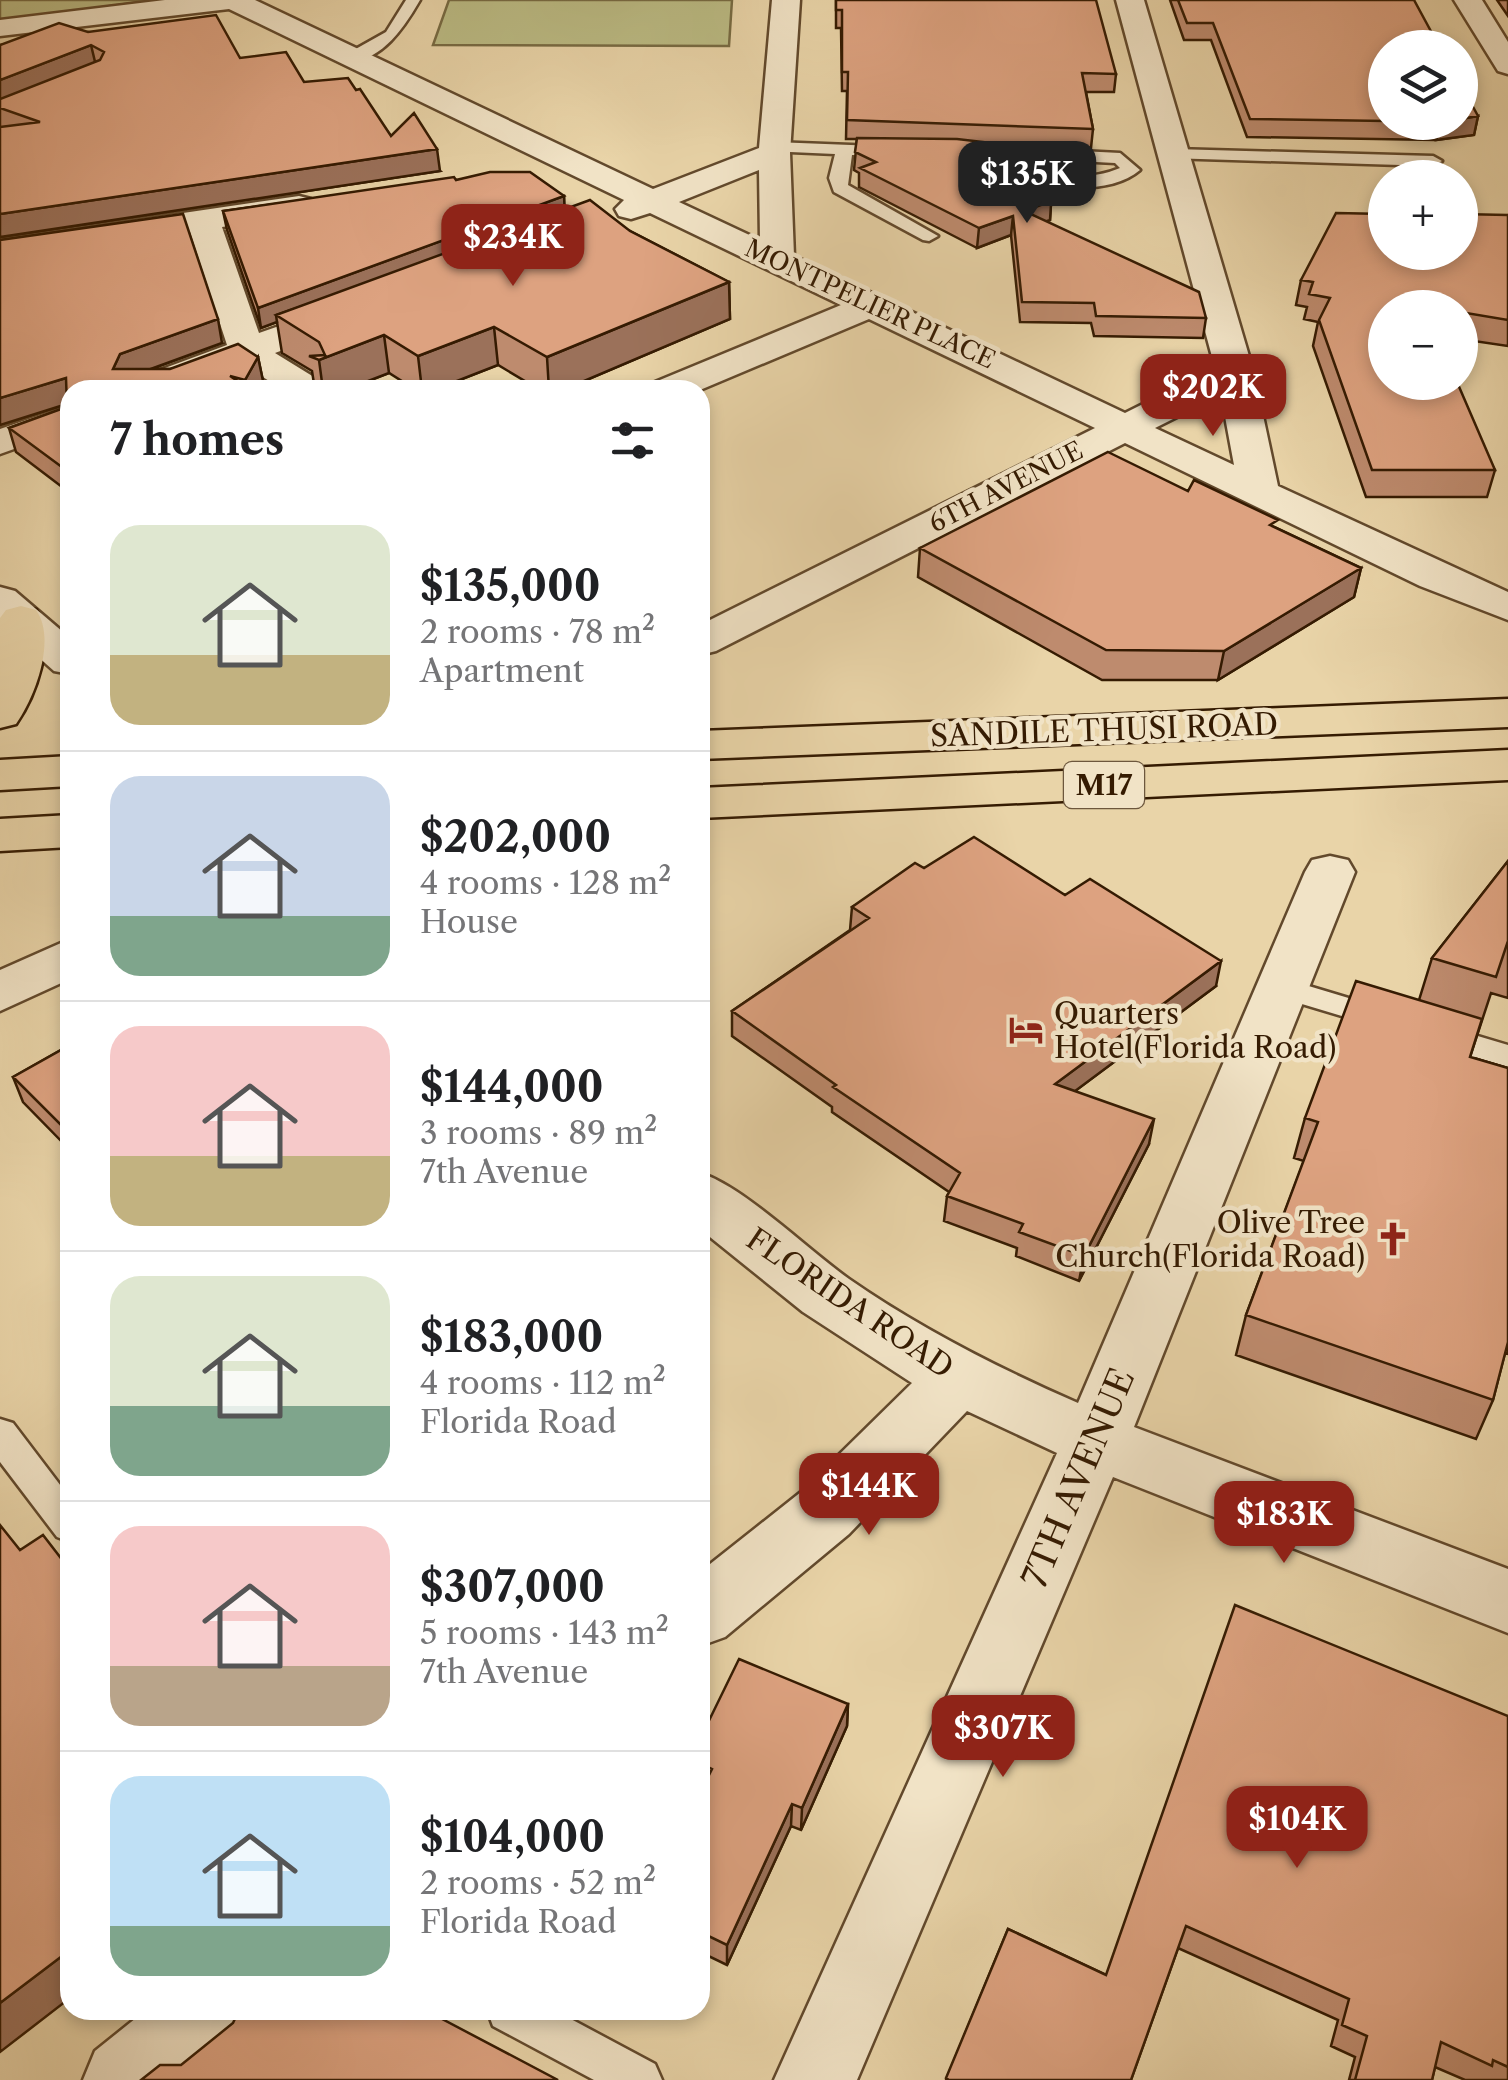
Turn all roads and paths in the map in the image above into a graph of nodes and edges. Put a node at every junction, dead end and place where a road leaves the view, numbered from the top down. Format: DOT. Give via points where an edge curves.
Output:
graph roads {
  1 [pos="233,0"];
  2 [pos="412,0"];
  3 [pos="786,0"];
  4 [pos="1130,0"];
  5 [pos="1468,0"];
  6 [pos="0,28"];
  7 [pos="351,58"];
  8 [pos="1508,65"];
  9 [pos="774,150"];
  10 [pos="844,150"];
  11 [pos="942,150"];
  12 [pos="915,151"];
  13 [pos="1174,154"];
  14 [pos="1012,156"];
  15 [pos="1396,160"];
  16 [pos="574,165"];
  17 [pos="516,174"];
  18 [pos="340,200"];
  19 [pos="651,202"];
  20 [pos="203,220"];
  21 [pos="596,222"];
  22 [pos="929,236"];
  23 [pos="0,250"];
  24 [pos="777,260"];
  25 [pos="375,303"];
  26 [pos="872,304"];
  27 [pos="247,350"];
  28 [pos="1236,373"];
  29 [pos="167,380"];
  30 [pos="294,380"];
  31 [pos="692,380"];
  32 [pos="60,420"];
  33 [pos="1127,426"];
  34 [pos="0,442"];
  35 [pos="1259,492"];
  36 [pos="1508,607"];
  37 [pos="10,610"];
  38 [pos="710,637"];
  39 [pos="60,652"];
  40 [pos="1508,713"];
  41 [pos="0,714"];
  42 [pos="710,745"];
  43 [pos="1508,765"];
  44 [pos="60,771"];
  45 [pos="0,774"];
  46 [pos="710,803"];
  47 [pos="60,832"];
  48 [pos="0,835"];
  49 [pos="1330,872"];
  50 [pos="60,962"];
  51 [pos="1282,988"];
  52 [pos="0,992"];
  53 [pos="1508,1056"];
  54 [pos="710,1204"];
  55 [pos="958,1377"];
  56 [pos="0,1434"];
  57 [pos="1096,1439"];
  58 [pos="60,1513"];
  59 [pos="1508,1600"];
  60 [pos="710,1606"];
  61 [pos="199,2020"];
  62 [pos="528,2020"];
  63 [pos="124,2080"];
  64 [pos="639,2080"];
  65 [pos="814,2080"];
  1 -- 6 [label="street"];
  1 -- 7 [label="street, MONTPELIER PLACE"];
  2 -- 7 [label="lane" via="392,34"];
  3 -- 9 [label="street"];
  4 -- 13 [label="street"];
  5 -- 8 [label="street"];
  7 -- 16 [label="street, MONTPELIER PLACE"];
  9 -- 10 [label="lane"];
  9 -- 19 [label="street"];
  9 -- 24 [label="street"];
  10 -- 12 [label="lane"];
  10 -- 22 [label="lane" via="840,188"];
  11 -- 14 [label="lane"];
  13 -- 15 [label="lane"];
  13 -- 28 [label="street"];
  14 -- 14 [label="lane" via="1120,158 1130,170 1113,178 1035,180 1009,171"];
  16 -- 17 [label="street"];
  16 -- 19 [label="street, MONTPELIER PLACE"];
  18 -- 20 [label="street"];
  19 -- 21 [label="street"];
  19 -- 24 [label="street, MONTPELIER PLACE"];
  20 -- 23 [label="street"];
  20 -- 27 [label="street"];
  24 -- 26 [label="street, MONTPELIER PLACE"];
  25 -- 27 [label="street"];
  26 -- 31 [label="street"];
  26 -- 33 [label="street, MONTPELIER PLACE"];
  27 -- 29 [label="street"];
  27 -- 30 [label="street"];
  28 -- 33 [label="street, 6TH AVENUE"];
  28 -- 35 [label="street"];
  32 -- 34 [label="street"];
  33 -- 35 [label="street, MONTPELIER PLACE"];
  33 -- 38 [label="street, 6TH AVENUE"];
  35 -- 36 [label="street, MONTPELIER PLACE"];
  37 -- 39 [label="street"];
  37 -- 41 [label="main road" via="21,656"];
  40 -- 42 [label="main road, SANDILE THUSI ROAD / M17"];
  43 -- 46 [label="main road, SANDILE THUSI ROAD / M17"];
  44 -- 45 [label="main road"];
  47 -- 48 [label="main road"];
  49 -- 51 [label="street, 7TH AVENUE"];
  50 -- 52 [label="street"];
  51 -- 53 [label="lane"];
  51 -- 57 [label="street, 7TH AVENUE"];
  54 -- 55 [label="street, FLORIDA ROAD" via="850,1310"];
  55 -- 57 [label="street, FLORIDA ROAD"];
  55 -- 60 [label="street" via="824,1513"];
  56 -- 58 [label="lane"];
  57 -- 59 [label="street, FLORIDA ROAD"];
  57 -- 65 [label="street, 7TH AVENUE"];
  61 -- 63 [label="street"];
  62 -- 64 [label="lane"];
}
